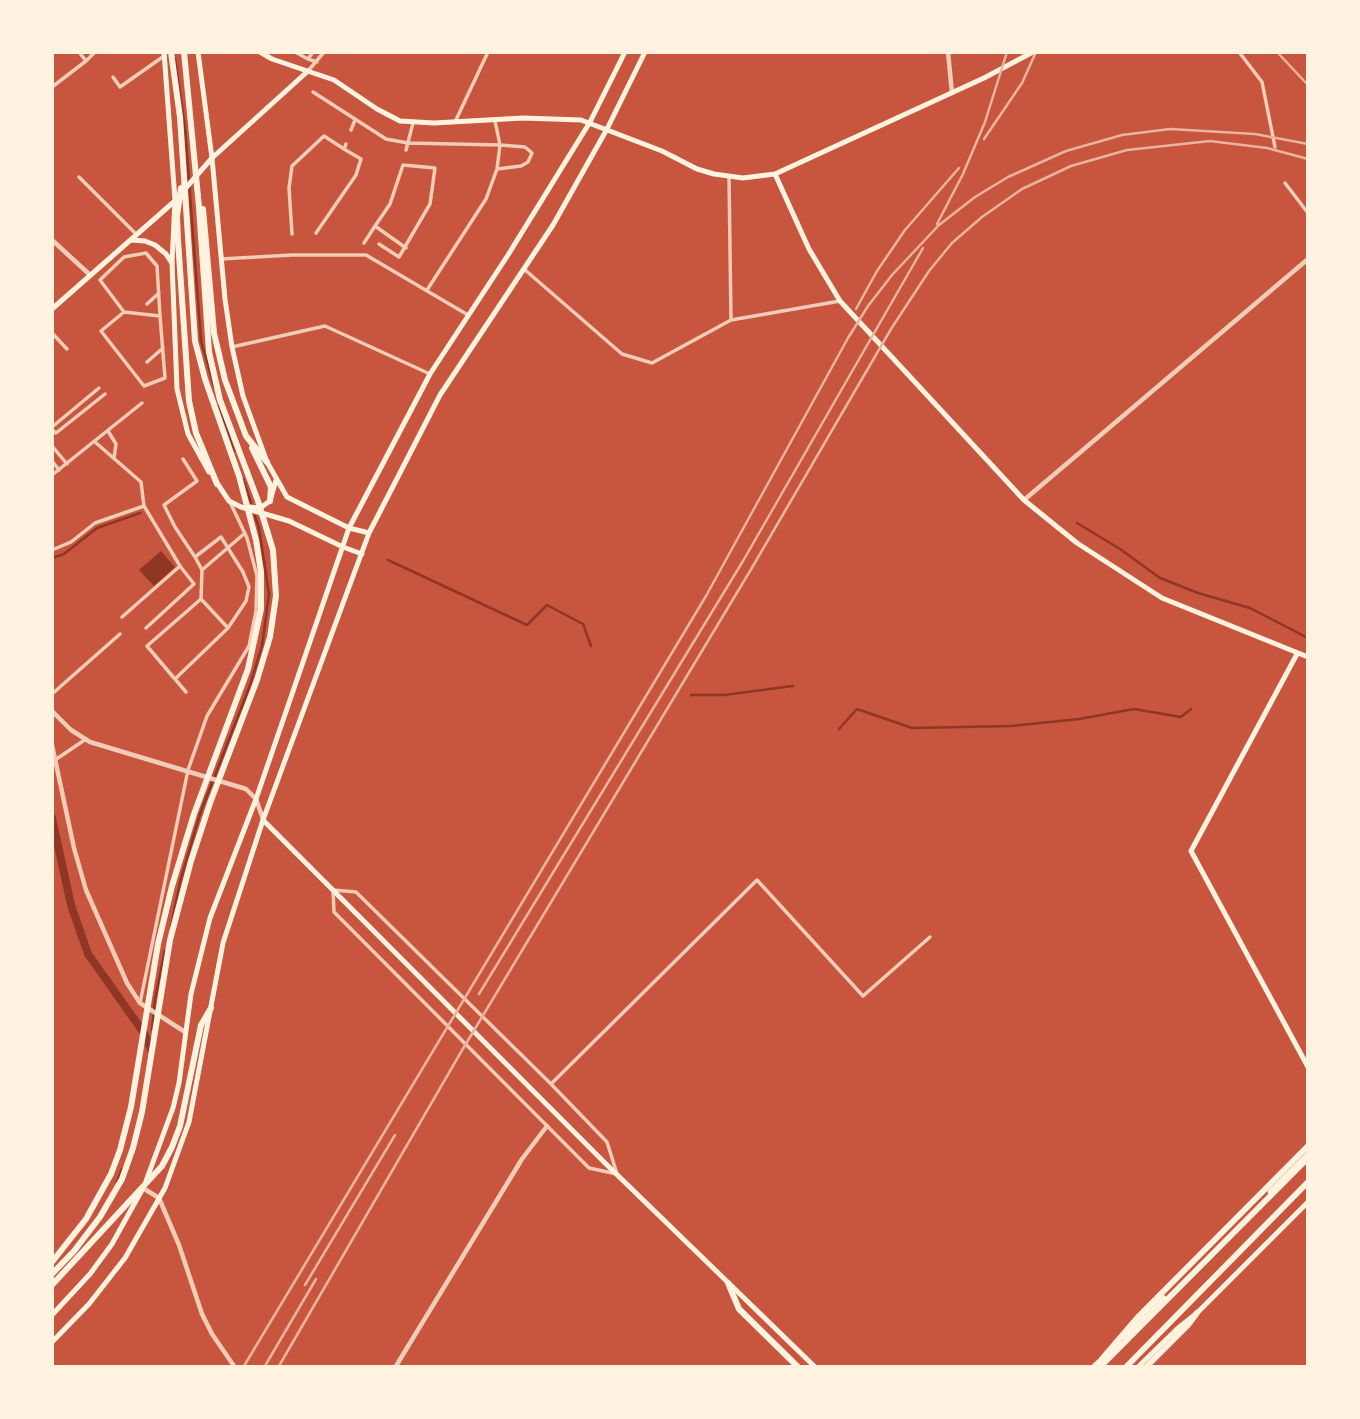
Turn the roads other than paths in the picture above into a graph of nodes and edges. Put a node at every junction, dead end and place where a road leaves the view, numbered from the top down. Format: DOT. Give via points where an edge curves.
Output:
graph roads {
  1 [pos="79,52"];
  2 [pos="95,52"];
  3 [pos="184,52"];
  4 [pos="198,52"];
  5 [pos="260,52"];
  6 [pos="295,52"];
  7 [pos="313,52"];
  8 [pos="324,52"];
  9 [pos="488,52"];
  10 [pos="625,52"];
  11 [pos="645,52"];
  12 [pos="948,52"];
  13 [pos="1033,52"];
  14 [pos="1239,52"];
  15 [pos="166,54"];
  16 [pos="308,59"];
  17 [pos="86,61"];
  18 [pos="317,62"];
  19 [pos="308,71"];
  20 [pos="113,77"];
  21 [pos="52,87"];
  22 [pos="313,92"];
  23 [pos="952,93"];
  24 [pos="355,120"];
  25 [pos="495,121"];
  26 [pos="455,122"];
  27 [pos="590,122"];
  28 [pos="413,123"];
  29 [pos="607,129"];
  30 [pos="351,130"];
  31 [pos="408,143"];
  32 [pos="500,145"];
  33 [pos="1275,146"];
  34 [pos="406,150"];
  35 [pos="212,158"];
  36 [pos="183,168"];
  37 [pos="497,169"];
  38 [pos="196,170"];
  39 [pos="775,174"];
  40 [pos="79,177"];
  41 [pos="729,177"];
  42 [pos="1284,183"];
  43 [pos="176,200"];
  44 [pos="1307,213"];
  45 [pos="375,226"];
  46 [pos="316,233"];
  47 [pos="292,234"];
  48 [pos="137,235"];
  49 [pos="52,240"];
  50 [pos="128,240"];
  51 [pos="364,243"];
  52 [pos="379,244"];
  53 [pos="406,248"];
  54 [pos="221,259"];
  55 [pos="1307,259"];
  56 [pos="172,263"];
  57 [pos="524,269"];
  58 [pos="89,274"];
  59 [pos="100,279"];
  60 [pos="427,290"];
  61 [pos="159,293"];
  62 [pos="840,301"];
  63 [pos="147,304"];
  64 [pos="52,309"];
  65 [pos="124,312"];
  66 [pos="468,315"];
  67 [pos="160,316"];
  68 [pos="731,320"];
  69 [pos="52,333"];
  70 [pos="232,347"];
  71 [pos="163,348"];
  72 [pos="67,349"];
  73 [pos="147,362"];
  74 [pos="430,374"];
  75 [pos="177,377"];
  76 [pos="165,378"];
  77 [pos="99,388"];
  78 [pos="105,394"];
  79 [pos="142,403"];
  80 [pos="52,428"];
  81 [pos="108,430"];
  82 [pos="246,436"];
  83 [pos="94,442"];
  84 [pos="52,446"];
  85 [pos="114,458"];
  86 [pos="183,459"];
  87 [pos="52,461"];
  88 [pos="267,462"];
  89 [pos="67,464"];
  90 [pos="59,470"];
  91 [pos="52,475"];
  92 [pos="276,479"];
  93 [pos="217,484"];
  94 [pos="1024,500"];
  95 [pos="229,501"];
  96 [pos="270,501"];
  97 [pos="145,506"];
  98 [pos="241,507"];
  99 [pos="349,528"];
  100 [pos="245,533"];
  101 [pos="369,533"];
  102 [pos="343,547"];
  103 [pos="228,549"];
  104 [pos="52,550"];
  105 [pos="362,554"];
  106 [pos="195,557"];
  107 [pos="180,566"];
  108 [pos="202,570"];
  109 [pos="201,599"];
  110 [pos="209,608"];
  111 [pos="211,614"];
  112 [pos="122,617"];
  113 [pos="146,628"];
  114 [pos="228,628"];
  115 [pos="120,634"];
  116 [pos="1297,654"];
  117 [pos="1307,657"];
  118 [pos="174,679"];
  119 [pos="186,692"];
  120 [pos="52,694"];
  121 [pos="52,711"];
  122 [pos="86,739"];
  123 [pos="52,745"];
  124 [pos="55,760"];
  125 [pos="188,770"];
  126 [pos="256,799"];
  127 [pos="263,820"];
  128 [pos="333,890"];
  129 [pos="930,937"];
  130 [pos="140,1003"];
  131 [pos="211,1008"];
  132 [pos="186,1032"];
  133 [pos="1307,1067"];
  134 [pos="551,1084"];
  135 [pos="547,1126"];
  136 [pos="1307,1146"];
  137 [pos="1307,1156"];
  138 [pos="617,1174"];
  139 [pos="1307,1182"];
  140 [pos="143,1188"];
  141 [pos="159,1198"];
  142 [pos="1307,1202"];
  143 [pos="52,1262"];
  144 [pos="52,1274"];
  145 [pos="728,1283"];
  146 [pos="52,1285"];
  147 [pos="1197,1313"];
  148 [pos="52,1315"];
  149 [pos="52,1342"];
  150 [pos="1102,1363"];
  151 [pos="234,1367"];
  152 [pos="396,1367"];
  153 [pos="797,1367"];
  154 [pos="814,1367"];
  155 [pos="1094,1367"];
  156 [pos="1127,1367"];
  157 [pos="1139,1367"];
  158 [pos="1147,1367"];
  1 -- 17 [label="street"];
  2 -- 17 [label="street"];
  3 -- 38 [label="highway"];
  4 -- 35 [label="main road"];
  5 -- 19 [label="main road"];
  6 -- 16 [label="street"];
  7 -- 16 [label="street"];
  8 -- 18 [label="street"];
  9 -- 26 [label="street"];
  10 -- 27 [label="main road"];
  11 -- 29 [label="main road"];
  12 -- 23 [label="street"];
  13 -- 23 [label="main road"];
  14 -- 33 [label="street" via="1262,82"];
  15 -- 20 [label="street" via="120,87"];
  15 -- 36 [label="highway" via="177,91"];
  15 -- 43 [label="main road"];
  16 -- 18 [label="street"];
  17 -- 21 [label="street"];
  18 -- 19 [label="street"];
  19 -- 28 [label="main road" via="343,84 400,121"];
  19 -- 35 [label="main road"];
  22 -- 24 [label="street"];
  23 -- 39 [label="main road"];
  24 -- 30 [label="street"];
  24 -- 31 [label="street" via="386,139"];
  25 -- 26 [label="main road"];
  25 -- 27 [label="main road"];
  25 -- 32 [label="street"];
  26 -- 28 [label="main road"];
  27 -- 29 [label="main road"];
  27 -- 66 [label="main road"];
  28 -- 31 [label="street"];
  29 -- 41 [label="main road" via="697,169"];
  29 -- 57 [label="main road"];
  31 -- 32 [label="street"];
  31 -- 34 [label="street"];
  32 -- 37 [label="street"];
  32 -- 37 [label="street" via="525,147 532,153 521,166"];
  35 -- 38 [label="main road"];
  35 -- 54 [label="main road"];
  36 -- 93 [label="highway" via="177,216 189,401 196,433"];
  36 -- 143 [label="highway" via="195,341 256,540 261,609 248,669 172,886 120,1150 86,1219"];
  37 -- 60 [label="street" via="486,199"];
  38 -- 43 [label="main road"];
  38 -- 82 [label="highway" via="214,333"];
  38 -- 144 [label="highway" via="209,352 220,400 273,550 276,596 270,638 210,803 170,940 133,1148 100,1217"];
  39 -- 41 [label="main road"];
  39 -- 62 [label="main road" via="809,249"];
  40 -- 48 [label="street"];
  41 -- 68 [label="street"];
  42 -- 44 [label="street"];
  43 -- 48 [label="main road"];
  43 -- 56 [label="main road"];
  45 -- 51 [label="street"];
  45 -- 53 [label="street"];
  45 -- 53 [label="street" via="390,204 403,164 435,168 430,204"];
  46 -- 47 [label="street" via="356,175 360,159 324,136 292,166"];
  48 -- 50 [label="main road"];
  49 -- 58 [label="street"];
  50 -- 56 [label="main road" via="155,245"];
  50 -- 58 [label="main road"];
  52 -- 53 [label="street" via="399,257"];
  54 -- 60 [label="street" via="366,255"];
  54 -- 70 [label="main road"];
  55 -- 94 [label="street"];
  56 -- 75 [label="main road"];
  57 -- 68 [label="street" via="622,354 652,363"];
  57 -- 101 [label="main road" via="440,395"];
  58 -- 59 [label="street"];
  58 -- 64 [label="main road"];
  59 -- 61 [label="street" via="124,257 146,253 157,266"];
  59 -- 65 [label="street"];
  60 -- 66 [label="street"];
  61 -- 63 [label="street"];
  61 -- 67 [label="street"];
  62 -- 68 [label="street"];
  62 -- 94 [label="main road"];
  65 -- 67 [label="street"];
  65 -- 76 [label="street" via="101,331 144,386"];
  66 -- 74 [label="main road"];
  67 -- 71 [label="street"];
  69 -- 72 [label="street"];
  70 -- 74 [label="street" via="325,326"];
  70 -- 88 [label="main road" via="243,396"];
  71 -- 73 [label="street"];
  71 -- 76 [label="street"];
  74 -- 99 [label="main road"];
  75 -- 76 [label="street"];
  75 -- 93 [label="main road" via="188,434"];
  77 -- 80 [label="street"];
  78 -- 80 [label="street" via="56,433"];
  79 -- 81 [label="street"];
  81 -- 83 [label="street"];
  81 -- 85 [label="street" via="116,444"];
  82 -- 88 [label="highway"];
  82 -- 96 [label="highway" via="271,486"];
  83 -- 85 [label="street"];
  83 -- 89 [label="street"];
  84 -- 89 [label="street"];
  85 -- 97 [label="street" via="141,482"];
  86 -- 106 [label="street" via="197,481 164,505"];
  87 -- 90 [label="street"];
  88 -- 92 [label="main road"];
  89 -- 90 [label="street"];
  90 -- 91 [label="street"];
  92 -- 96 [label="main road"];
  92 -- 99 [label="main road" via="287,497"];
  93 -- 95 [label="main road"];
  94 -- 116 [label="main road" via="1077,543 1163,598"];
  95 -- 98 [label="main road"];
  95 -- 100 [label="street"];
  96 -- 98 [label="main road" via="260,508"];
  97 -- 104 [label="street" via="95,523"];
  97 -- 107 [label="street"];
  98 -- 102 [label="main road" via="289,521"];
  99 -- 101 [label="main road"];
  99 -- 102 [label="main road"];
  100 -- 103 [label="street"];
  100 -- 125 [label="street" via="257,576 250,642 207,716"];
  101 -- 105 [label="main road"];
  102 -- 105 [label="main road"];
  102 -- 126 [label="main road"];
  103 -- 106 [label="street" via="221,537"];
  103 -- 108 [label="street"];
  103 -- 114 [label="street" via="249,587 246,601"];
  105 -- 127 [label="main road"];
  106 -- 108 [label="street"];
  107 -- 112 [label="street"];
  107 -- 113 [label="street" via="194,584"];
  108 -- 109 [label="street"];
  109 -- 110 [label="street"];
  109 -- 118 [label="street" via="147,646"];
  110 -- 111 [label="street"];
  110 -- 114 [label="street"];
  114 -- 118 [label="street"];
  115 -- 120 [label="street"];
  116 -- 117 [label="main road"];
  116 -- 133 [label="main road" via="1191,851"];
  118 -- 119 [label="street"];
  121 -- 122 [label="street"];
  122 -- 124 [label="street"];
  122 -- 125 [label="street"];
  123 -- 124 [label="street"];
  124 -- 130 [label="street" via="86,890"];
  125 -- 126 [label="street" via="234,783"];
  125 -- 130 [label="street"];
  126 -- 127 [label="street"];
  126 -- 132 [label="main road" via="210,918"];
  127 -- 128 [label="main road"];
  127 -- 131 [label="main road" via="223,943"];
  128 -- 134 [label="street" via="356,892"];
  128 -- 135 [label="street" via="334,912"];
  128 -- 138 [label="main road"];
  129 -- 134 [label="street" via="863,996 757,880"];
  130 -- 132 [label="street"];
  131 -- 141 [label="main road" via="189,1122"];
  131 -- 146 [label="highway" via="201,1025 180,1126 162,1166"];
  132 -- 140 [label="main road" via="173,1108"];
  134 -- 138 [label="street" via="607,1142"];
  135 -- 138 [label="street" via="589,1168"];
  135 -- 152 [label="street" via="522,1159"];
  136 -- 150 [label="highway" via="1139,1316"];
  137 -- 150 [label="highway"];
  138 -- 145 [label="main road"];
  139 -- 156 [label="highway"];
  140 -- 141 [label="street"];
  140 -- 148 [label="main road" via="112,1244"];
  141 -- 149 [label="main road" via="119,1266"];
  141 -- 151 [label="street" via="202,1314"];
  142 -- 147 [label="main road"];
  145 -- 153 [label="highway" via="739,1309"];
  145 -- 154 [label="main road"];
  147 -- 157 [label="main road"];
  147 -- 158 [label="highway"];
  150 -- 155 [label="main road"];
}
